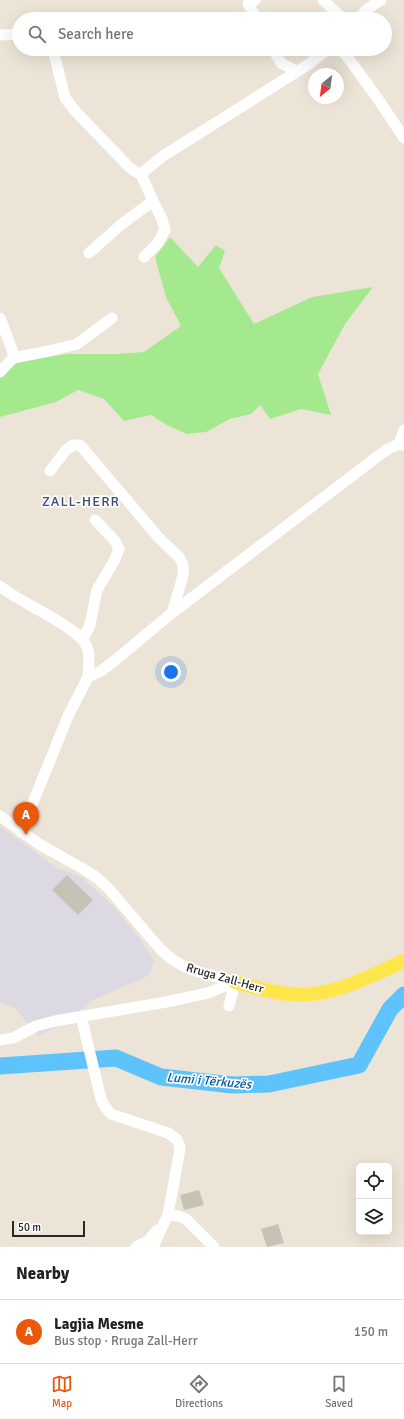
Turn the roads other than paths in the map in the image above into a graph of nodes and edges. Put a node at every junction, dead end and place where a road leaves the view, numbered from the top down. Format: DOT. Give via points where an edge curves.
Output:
graph roads {
  1 [pos="255,0"];
  2 [pos="323,0"];
  3 [pos="381,0"];
  4 [pos="253,12"];
  5 [pos="336,12"];
  6 [pos="364,12"];
  7 [pos="12,34"];
  8 [pos="0,35"];
  9 [pos="55,56"];
  10 [pos="276,56"];
  11 [pos="318,56"];
  12 [pos="347,56"];
  13 [pos="296,71"];
  14 [pos="404,138"];
  15 [pos="141,174"];
  16 [pos="153,201"];
  17 [pos="89,253"];
  18 [pos="144,257"];
  19 [pos="0,318"];
  20 [pos="112,318"];
  21 [pos="13,358"];
  22 [pos="0,372"];
  23 [pos="404,430"];
  24 [pos="401,444"];
  25 [pos="50,471"];
  26 [pos="95,520"];
  27 [pos="0,586"];
  28 [pos="172,613"];
  29 [pos="83,639"];
  30 [pos="88,677"];
  31 [pos="0,816"];
  32 [pos="21,832"];
  33 [pos="404,960"];
  34 [pos="235,982"];
  35 [pos="229,1006"];
  36 [pos="81,1016"];
  37 [pos="0,1040"];
  38 [pos="168,1215"];
  39 [pos="136,1247"];
  40 [pos="153,1247"];
  41 [pos="214,1247"];
  1 -- 4 [label="street" via="248,4"];
  2 -- 5 [label="street"];
  3 -- 6 [label="street"];
  7 -- 8 [label="street"];
  9 -- 15 [label="street" via="65,98 130,168"];
  10 -- 13 [label="street" via="281,63"];
  11 -- 13 [label="street"];
  12 -- 14 [label="street"];
  13 -- 15 [label="street" via="162,156"];
  15 -- 16 [label="street"];
  16 -- 17 [label="street"];
  16 -- 18 [label="street" via="165,230 158,243"];
  19 -- 21 [label="street"];
  20 -- 21 [label="street" via="77,344"];
  21 -- 22 [label="street"];
  23 -- 24 [label="street"];
  24 -- 28 [label="street" via="386,450"];
  25 -- 28 [label="street" via="66,450 73,445 80,445 159,538 179,557 183,565 183,576"];
  26 -- 29 [label="street" via="115,541 119,549 97,590 90,625"];
  27 -- 29 [label="street"];
  28 -- 30 [label="street" via="113,662"];
  29 -- 30 [label="street" via="88,649"];
  30 -- 32 [label="street" via="68,716"];
  31 -- 32 [label="street, Rruga Zall-Herr"];
  32 -- 34 [label="street, Rruga Zall-Herr" via="96,877 173,960 199,972"];
  33 -- 34 [label="main road, Rruga Zall-Herr" via="345,987 313,994 288,994"];
  34 -- 35 [label="street"];
  34 -- 36 [label="street" via="201,994 166,1002"];
  36 -- 37 [label="street" via="36,1026 13,1038"];
  36 -- 38 [label="street" via="105,1108 111,1114 168,1134 180,1142"];
  38 -- 39 [label="street" via="149,1240"];
  38 -- 40 [label="street"];
  38 -- 41 [label="street" via="186,1219"];
}
